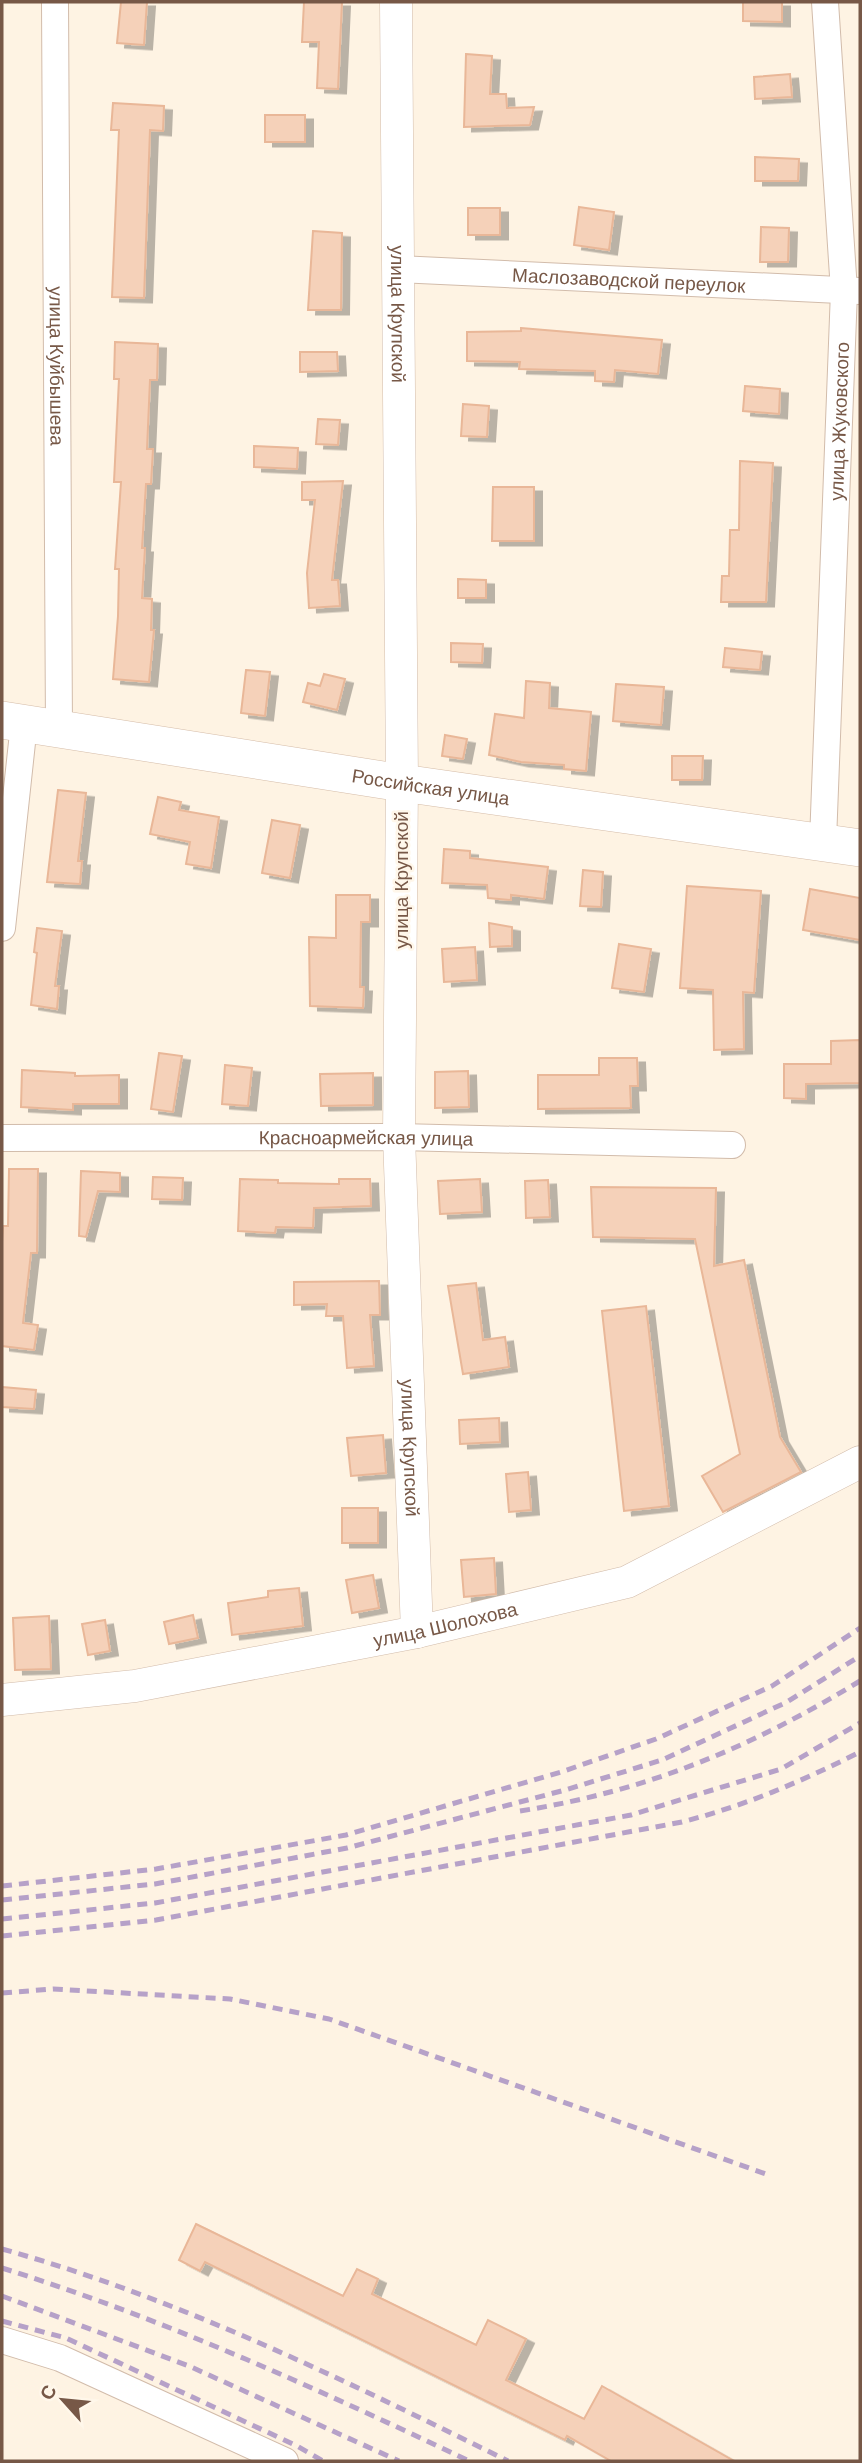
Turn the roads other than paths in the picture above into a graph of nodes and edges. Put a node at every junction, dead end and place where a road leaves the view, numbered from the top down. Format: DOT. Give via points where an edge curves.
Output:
graph roads {
  1 [pos="55,2"];
  2 [pos="396,2"];
  3 [pos="825,2"];
  4 [pos="398,269"];
  5 [pos="852,291"];
  6 [pos="13,722"];
  7 [pos="60,730"];
  8 [pos="402,783"];
  9 [pos="823,841"];
  10 [pos="860,848"];
  11 [pos="2,928"];
  12 [pos="399,1137"];
  13 [pos="2,1138"];
  14 [pos="732,1145"];
  15 [pos="860,1462"];
  16 [pos="417,1632"];
  17 [pos="2,1700"];
  18 [pos="2,2340"];
  19 [pos="274,2459"];
  1 -- 7 [label="street, улица Куйбышева"];
  2 -- 4 [label="street, улица Крупской"];
  3 -- 5 [label="street, улица Жуковского"];
  4 -- 5 [label="street, Маслозаводской переулок"];
  4 -- 8 [label="street, улица Крупской"];
  5 -- 9 [label="street, улица Жуковского"];
  6 -- 7 [label="main road, Российская улица"];
  6 -- 11 [label="street"];
  7 -- 8 [label="main road, Российская улица"];
  8 -- 9 [label="main road, Российская улица"];
  8 -- 12 [label="street, улица Крупской"];
  9 -- 10 [label="main road, Российская улица"];
  12 -- 13 [label="street, Красноармейская улица"];
  12 -- 14 [label="street, Красноармейская улица"];
  12 -- 16 [label="street, улица Крупской"];
  15 -- 16 [label="street, улица Шолохова" via="627,1582"];
  16 -- 17 [label="street, улица Шолохова" via="135,1686"];
  18 -- 19 [label="street" via="60,2358"];
}
